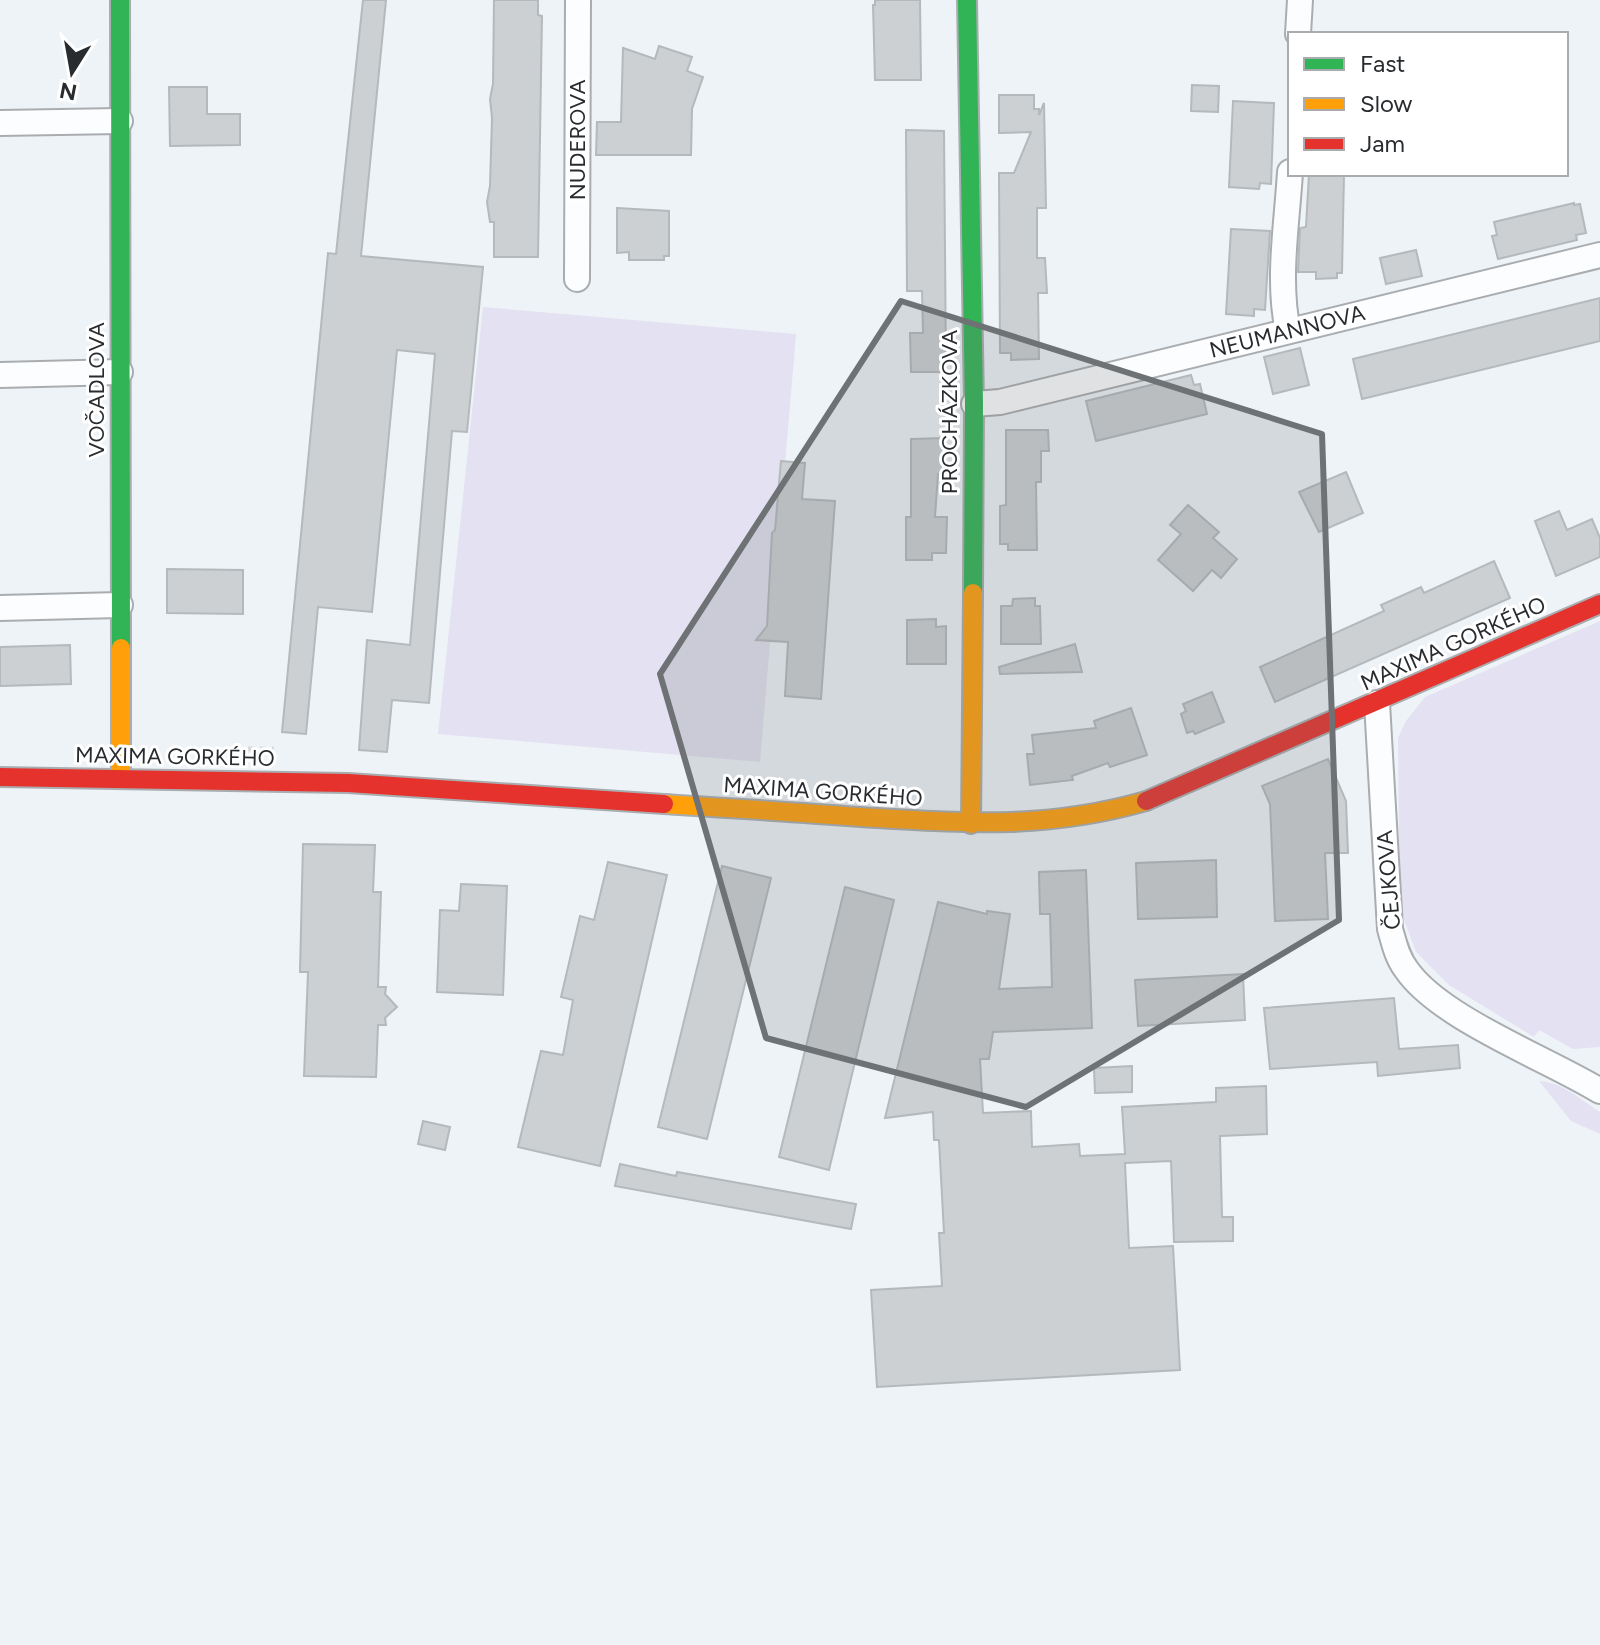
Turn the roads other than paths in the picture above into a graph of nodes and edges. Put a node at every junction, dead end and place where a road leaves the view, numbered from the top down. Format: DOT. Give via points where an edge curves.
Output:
graph roads {
  1 [pos="120,0"];
  2 [pos="578,0"];
  3 [pos="967,0"];
  4 [pos="1300,0"];
  5 [pos="1298,32"];
  6 [pos="120,121"];
  7 [pos="0,123"];
  8 [pos="1290,176"];
  9 [pos="1600,255"];
  10 [pos="577,279"];
  11 [pos="1288,331"];
  12 [pos="120,372"];
  13 [pos="0,375"];
  14 [pos="974,404"];
  15 [pos="1600,604"];
  16 [pos="120,605"];
  17 [pos="0,608"];
  18 [pos="1377,703"];
  19 [pos="0,777"];
  20 [pos="121,779"];
  21 [pos="971,824"];
  22 [pos="1600,1090"];
  1 -- 6 [label="street, VOČADLOVA"];
  2 -- 10 [label="street, NUDEROVA"];
  3 -- 14 [label="street, PROCHÁZKOVA"];
  4 -- 5 [label="street"];
  6 -- 7 [label="street"];
  6 -- 12 [label="street, VOČADLOVA"];
  8 -- 11 [label="street" via="1284,287"];
  9 -- 11 [label="street, NEUMANNOVA"];
  11 -- 14 [label="street, NEUMANNOVA"];
  12 -- 13 [label="street"];
  12 -- 16 [label="street, VOČADLOVA"];
  14 -- 21 [label="street, PROCHÁZKOVA"];
  15 -- 18 [label="street, MAXIMA GORKÉHO"];
  16 -- 17 [label="street"];
  16 -- 20 [label="street, VOČADLOVA"];
  18 -- 21 [label="street, MAXIMA GORKÉHO" via="1145,802 1081,817"];
  18 -- 22 [label="street, ČEJKOVA" via="1390,929 1397,954 1424,989 1453,1010"];
  19 -- 20 [label="street, MAXIMA GORKÉHO"];
  20 -- 21 [label="street, MAXIMA GORKÉHO" via="348,783"];
}
